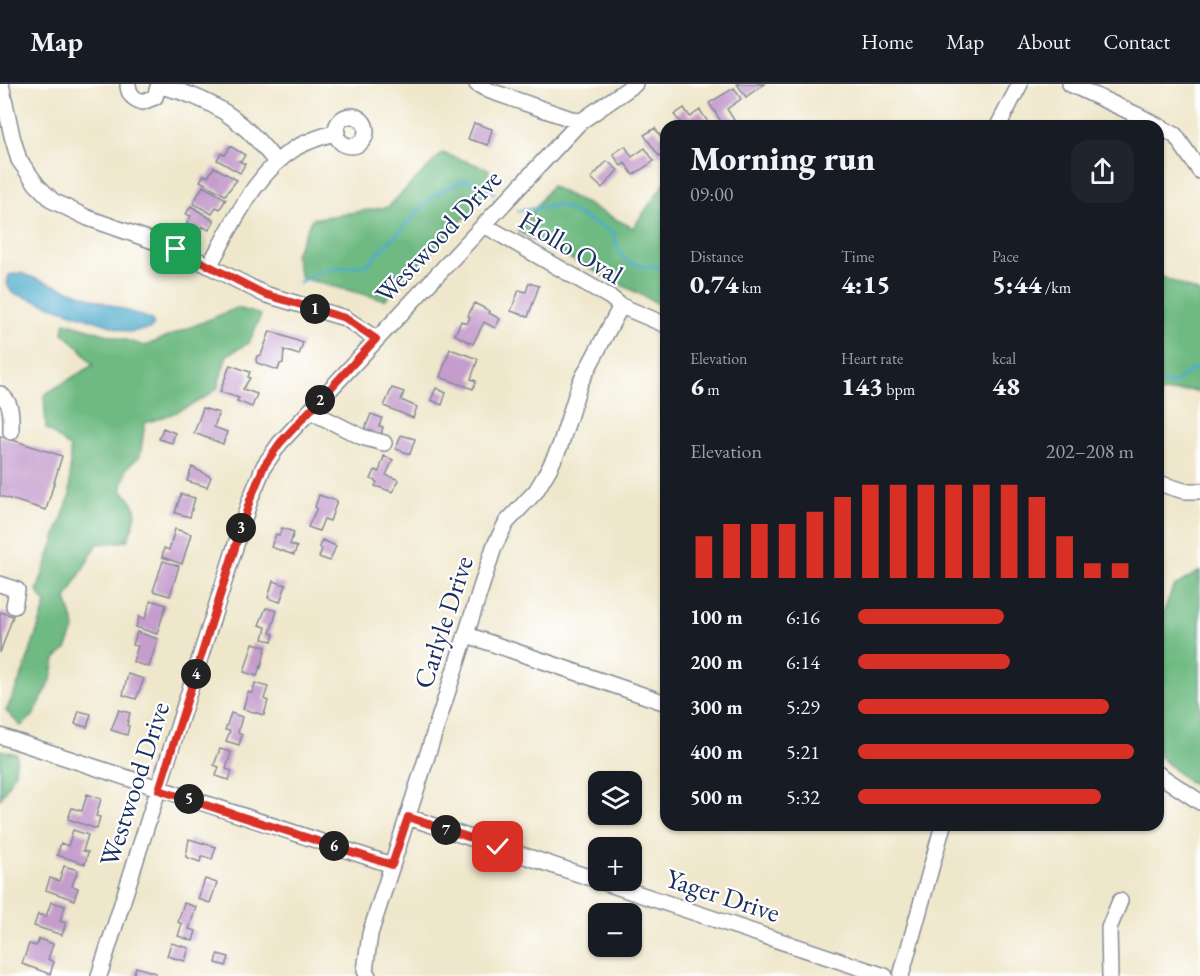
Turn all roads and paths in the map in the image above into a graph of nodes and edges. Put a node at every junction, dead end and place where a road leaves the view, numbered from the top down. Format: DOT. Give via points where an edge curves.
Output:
graph roads {
  1 [pos="1,84"];
  2 [pos="128,84"];
  3 [pos="477,84"];
  4 [pos="635,84"];
  5 [pos="1020,84"];
  6 [pos="1070,84"];
  7 [pos="159,85"];
  8 [pos="3,110"];
  9 [pos="1001,120"];
  10 [pos="1146,120"];
  11 [pos="580,122"];
  12 [pos="1164,129"];
  13 [pos="337,132"];
  14 [pos="276,162"];
  15 [pos="1200,171"];
  16 [pos="484,225"];
  17 [pos="209,266"];
  18 [pos="621,306"];
  19 [pos="660,322"];
  20 [pos="376,339"];
  21 [pos="0,394"];
  22 [pos="310,411"];
  23 [pos="11,432"];
  24 [pos="384,443"];
  25 [pos="1164,485"];
  26 [pos="1200,491"];
  27 [pos="0,584"];
  28 [pos="14,606"];
  29 [pos="467,635"];
  30 [pos="660,701"];
  31 [pos="0,736"];
  32 [pos="1164,778"];
  33 [pos="159,790"];
  34 [pos="1200,802"];
  35 [pos="408,817"];
  36 [pos="941,831"];
  37 [pos="392,865"];
  38 [pos="1120,901"];
  39 [pos="99,976"];
  40 [pos="368,976"];
  41 [pos="885,976"];
  42 [pos="901,976"];
  43 [pos="1110,976"];
  1 -- 8 [label="street"];
  2 -- 7 [label="street" via="133,98 142,102 155,97"];
  3 -- 11 [label="street"];
  4 -- 11 [label="street, Westwood Drive"];
  5 -- 9 [label="street"];
  6 -- 10 [label="street"];
  7 -- 14 [label="street" via="223,109"];
  8 -- 17 [label="street" via="19,160 53,201"];
  11 -- 16 [label="street, Westwood Drive"];
  12 -- 15 [label="street" via="1175,135"];
  13 -- 14 [label="street" via="308,141"];
  14 -- 17 [label="street" via="251,192"];
  16 -- 18 [label="street, Hollo Oval"];
  16 -- 20 [label="street, Westwood Drive"];
  17 -- 20 [label="street" via="264,294 345,318"];
  18 -- 19 [label="street, Hollo Oval"];
  18 -- 29 [label="street, Carlyle Drive" via="580,383 549,469 536,491 506,523 494,547"];
  20 -- 22 [label="street, Westwood Drive"];
  21 -- 23 [label="street" via="9,402"];
  22 -- 24 [label="street" via="362,437"];
  22 -- 33 [label="street, Westwood Drive" via="264,466 250,500"];
  25 -- 26 [label="street"];
  27 -- 28 [label="street" via="16,590"];
  29 -- 30 [label="street"];
  29 -- 35 [label="street, Carlyle Drive"];
  31 -- 33 [label="street"];
  32 -- 34 [label="street"];
  33 -- 37 [label="street"];
  33 -- 39 [label="street, Westwood Drive"];
  35 -- 37 [label="street, Carlyle Drive"];
  35 -- 41 [label="street, Yager Drive"];
  36 -- 42 [label="street"];
  37 -- 40 [label="street, Carlyle Drive" via="370,934 365,971"];
  38 -- 43 [label="street" via="1109,928"];
}
